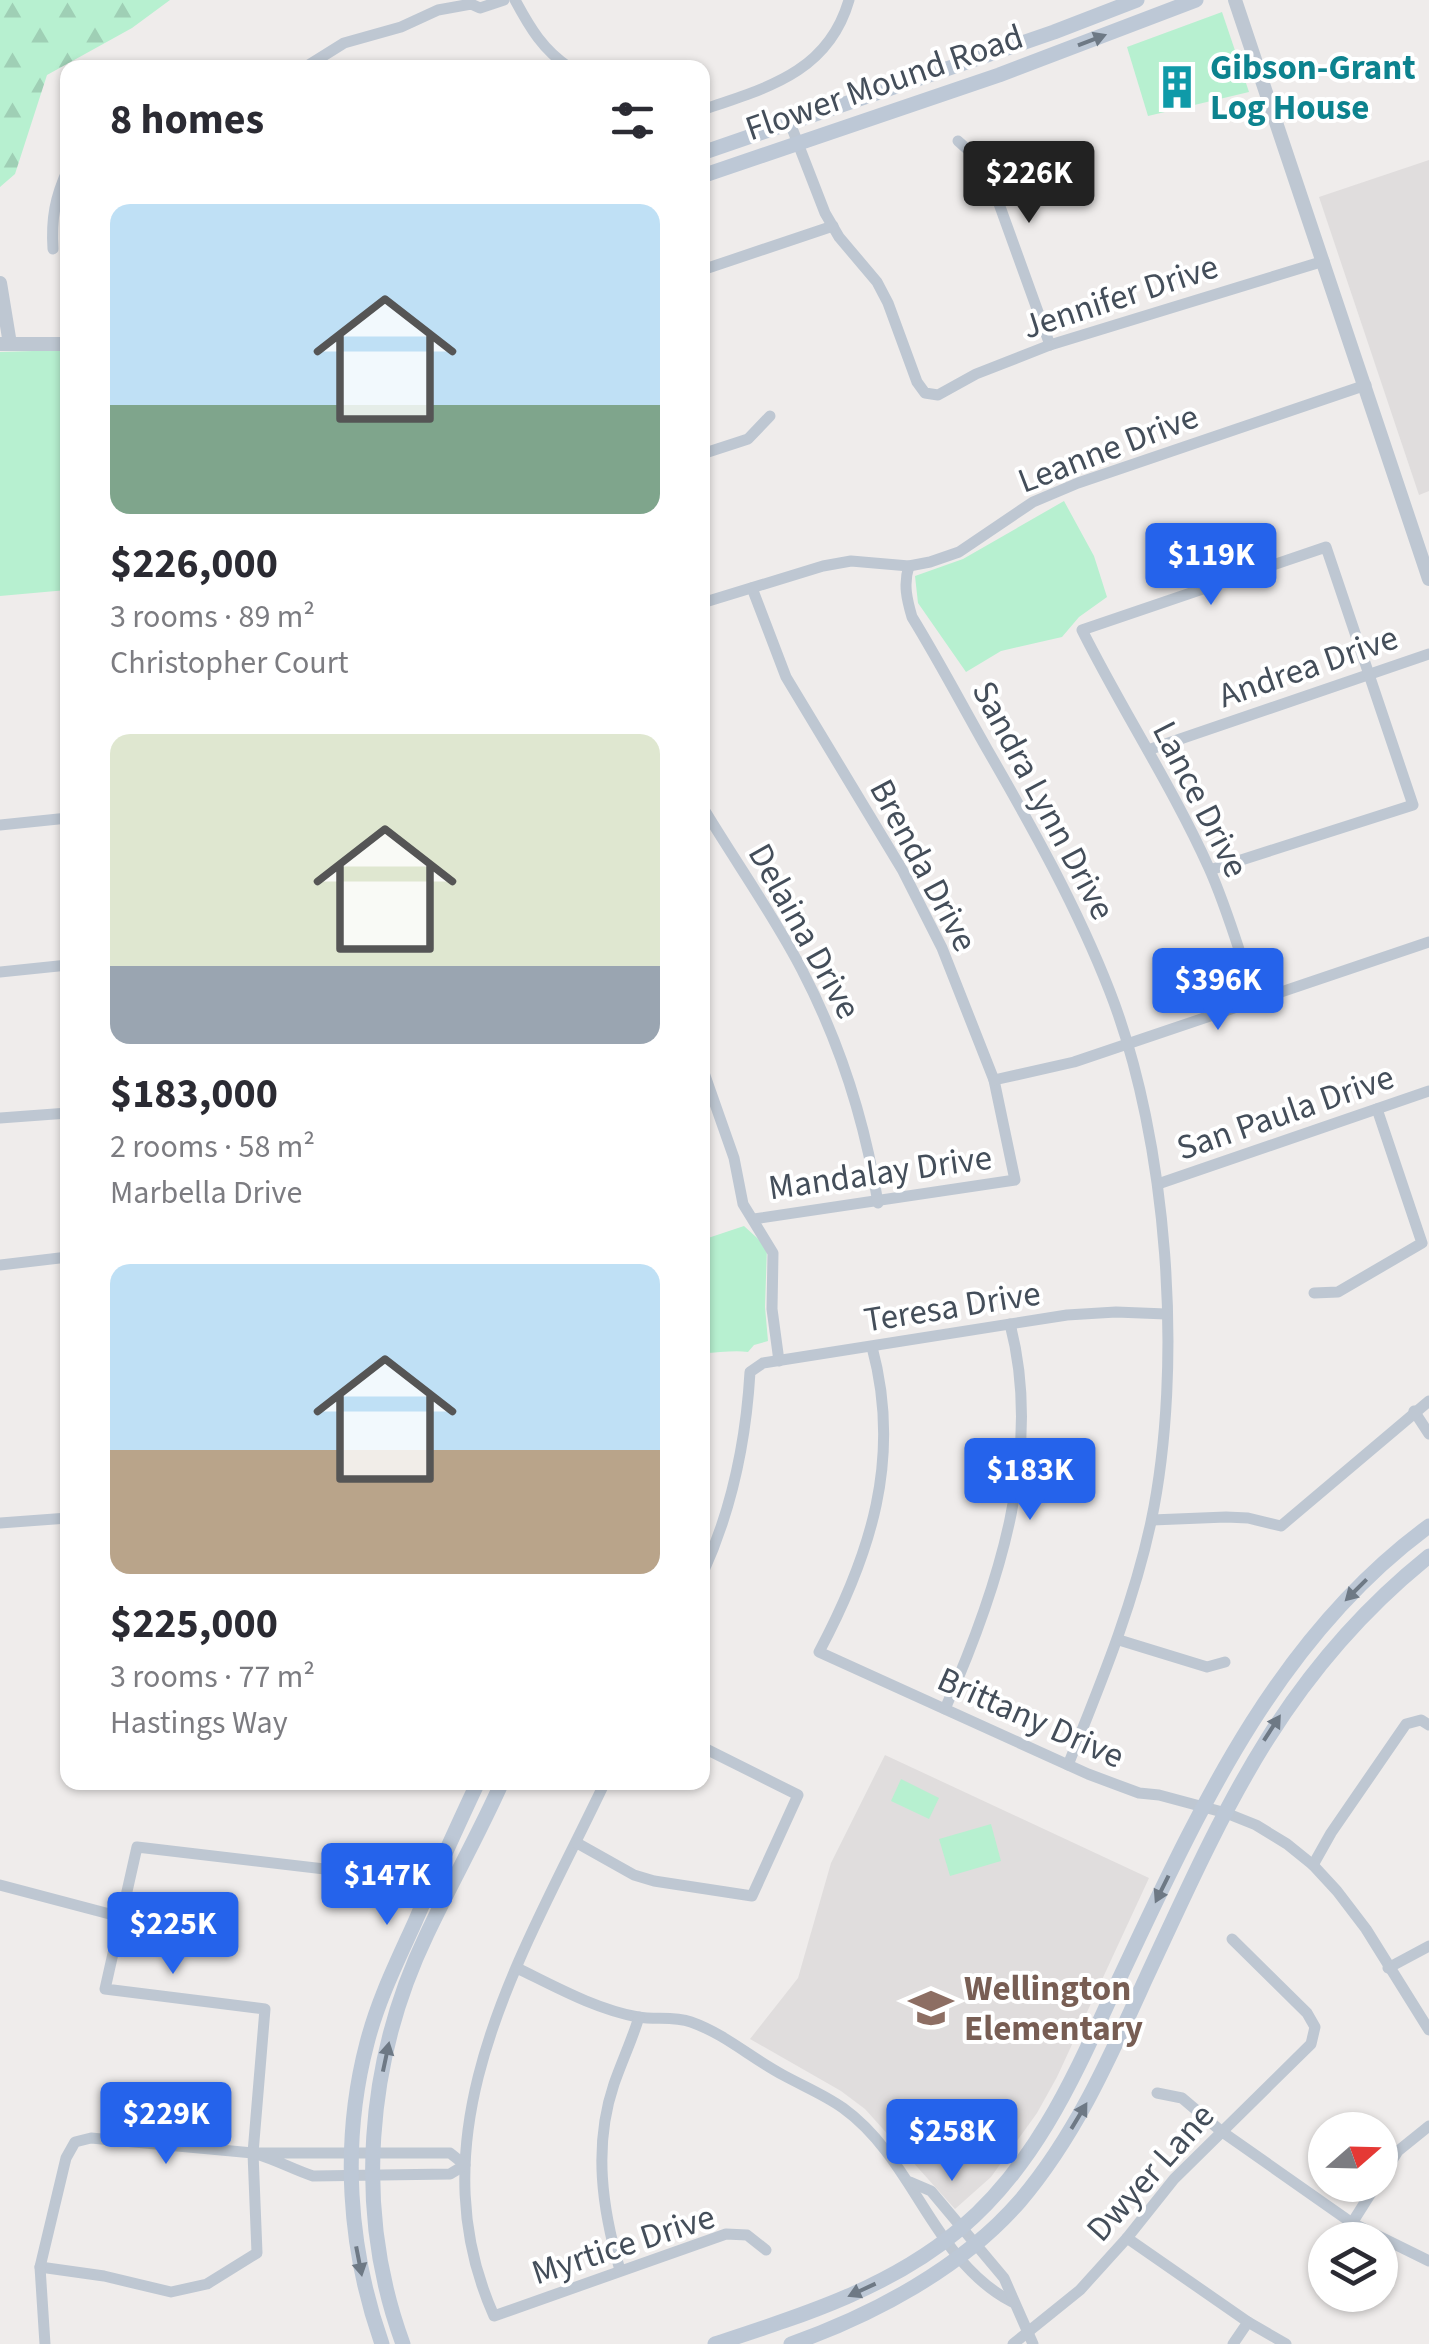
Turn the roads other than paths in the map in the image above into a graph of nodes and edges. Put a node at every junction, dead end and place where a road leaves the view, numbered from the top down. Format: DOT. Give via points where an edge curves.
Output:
graph roads {
  1 [pos="504,0"];
  2 [pos="516,0"];
  3 [pos="849,0"];
  4 [pos="1137,0"];
  5 [pos="1196,0"];
  6 [pos="1236,0"];
  7 [pos="317,60"];
  8 [pos="559,60"];
  9 [pos="710,107"];
  10 [pos="790,123"];
  11 [pos="958,141"];
  12 [pos="797,144"];
  13 [pos="710,150"];
  14 [pos="710,173"];
  15 [pos="60,186"];
  16 [pos="833,226"];
  17 [pos="53,250"];
  18 [pos="1324,261"];
  19 [pos="710,267"];
  20 [pos="0,283"];
  21 [pos="5,344"];
  22 [pos="60,344"];
  23 [pos="1050,345"];
  24 [pos="1366,385"];
  25 [pos="770,416"];
  26 [pos="710,451"];
  27 [pos="909,566"];
  28 [pos="1429,579"];
  29 [pos="752,588"];
  30 [pos="710,601"];
  31 [pos="1429,654"];
  32 [pos="1369,675"];
  33 [pos="1148,750"];
  34 [pos="60,819"];
  35 [pos="710,819"];
  36 [pos="0,825"];
  37 [pos="1210,870"];
  38 [pos="1429,942"];
  39 [pos="60,967"];
  40 [pos="0,972"];
  41 [pos="1256,999"];
  42 [pos="1127,1042"];
  43 [pos="994,1080"];
  44 [pos="1429,1091"];
  45 [pos="710,1101"];
  46 [pos="1378,1108"];
  47 [pos="60,1114"];
  48 [pos="0,1118"];
  49 [pos="1015,1180"];
  50 [pos="1158,1184"];
  51 [pos="878,1203"];
  52 [pos="754,1219"];
  53 [pos="60,1258"];
  54 [pos="0,1265"];
  55 [pos="1314,1293"];
  56 [pos="1166,1314"];
  57 [pos="1010,1324"];
  58 [pos="872,1348"];
  59 [pos="780,1361"];
  60 [pos="1429,1402"];
  61 [pos="1414,1412"];
  62 [pos="1429,1434"];
  63 [pos="60,1519"];
  64 [pos="1152,1520"];
  65 [pos="0,1523"];
  66 [pos="1429,1526"];
  67 [pos="710,1555"];
  68 [pos="1429,1556"];
  69 [pos="1119,1640"];
  70 [pos="1225,1662"];
  71 [pos="945,1709"];
  72 [pos="1425,1722"];
  73 [pos="710,1752"];
  74 [pos="1068,1764"];
  75 [pos="474,1790"];
  76 [pos="498,1790"];
  77 [pos="601,1790"];
  78 [pos="1201,1808"];
  79 [pos="1226,1813"];
  80 [pos="576,1843"];
  81 [pos="1314,1865"];
  82 [pos="0,1885"];
  83 [pos="375,1886"];
  84 [pos="121,1917"];
  85 [pos="1232,1940"];
  86 [pos="1429,1946"];
  87 [pos="518,1968"];
  88 [pos="1388,1968"];
  89 [pos="639,2017"];
  90 [pos="1429,2030"];
  91 [pos="1158,2093"];
  92 [pos="1429,2126"];
  93 [pos="1222,2131"];
  94 [pos="1398,2151"];
  95 [pos="353,2152"];
  96 [pos="252,2153"];
  97 [pos="372,2153"];
  98 [pos="465,2166"];
  99 [pos="351,2175"];
  100 [pos="371,2175"];
  101 [pos="910,2182"];
  102 [pos="1351,2222"];
  103 [pos="960,2229"];
  104 [pos="1127,2238"];
  105 [pos="945,2240"];
  106 [pos="974,2244"];
  107 [pos="1398,2246"];
  108 [pos="766,2250"];
  109 [pos="958,2256"];
  110 [pos="1429,2261"];
  111 [pos="40,2267"];
  112 [pos="620,2270"];
  113 [pos="1012,2302"];
  114 [pos="1248,2322"];
  115 [pos="1031,2338"];
  116 [pos="45,2344"];
  117 [pos="382,2344"];
  118 [pos="403,2344"];
  119 [pos="715,2344"];
  120 [pos="791,2344"];
  121 [pos="1013,2344"];
  122 [pos="1233,2344"];
  123 [pos="1286,2344"];
  1 -- 7 [label="street" via="438,10 344,43"];
  2 -- 8 [label="street" via="532,34"];
  3 -- 9 [label="street" via="828,43 801,70"];
  4 -- 10 [label="main road, Flower Mound Road"];
  12 -- 5 [label="main road, Flower Mound Road, one-way"];
  6 -- 18 [label="street"];
  10 -- 12 [label="street"];
  10 -- 13 [label="main road, Flower Mound Road"];
  11 -- 23 [label="street" via="985,165"];
  12 -- 14 [label="main road, Flower Mound Road"];
  12 -- 16 [label="street"];
  15 -- 17 [label="street"];
  16 -- 19 [label="street"];
  16 -- 23 [label="street, Jennifer Drive" via="877,282 925,392 938,395"];
  18 -- 23 [label="street, Jennifer Drive"];
  18 -- 24 [label="street"];
  20 -- 21 [label="street"];
  21 -- 22 [label="street"];
  24 -- 27 [label="street, Leanne Drive" via="1078,483 1033,502 959,552"];
  24 -- 28 [label="street"];
  25 -- 26 [label="street" via="748,439"];
  27 -- 29 [label="street, Leanne Drive" via="851,561"];
  27 -- 42 [label="street, Sandra Lynn Drive" via="912,618 1038,835"];
  29 -- 30 [label="street, Leanne Drive"];
  29 -- 43 [label="street, Brenda Drive" via="786,677 942,948"];
  31 -- 32 [label="street, Andrea Drive"];
  32 -- 33 [label="street, Andrea Drive"];
  32 -- 33 [label="street, Lance Drive" via="1326,547 1082,630"];
  32 -- 37 [label="street" via="1413,805"];
  33 -- 37 [label="street, Lance Drive"];
  34 -- 36 [label="street"];
  35 -- 51 [label="street, Delaina Drive" via="802,968 832,1033"];
  37 -- 41 [label="street, Lance Drive"];
  38 -- 41 [label="street"];
  39 -- 40 [label="street"];
  41 -- 42 [label="street"];
  42 -- 43 [label="street"];
  42 -- 50 [label="street, Sandra Lynn Drive"];
  43 -- 49 [label="street, Brenda Drive"];
  44 -- 46 [label="street, San Paula Drive"];
  45 -- 52 [label="street" via="734,1158 743,1204"];
  46 -- 50 [label="street, San Paula Drive"];
  46 -- 55 [label="street" via="1422,1242 1338,1292"];
  47 -- 48 [label="street"];
  49 -- 51 [label="street, Mandalay Drive"];
  50 -- 56 [label="street, Sandra Lynn Drive"];
  51 -- 52 [label="street, Mandalay Drive"];
  52 -- 59 [label="street" via="774,1253 772,1309"];
  53 -- 54 [label="street"];
  56 -- 57 [label="street, Teresa Drive" via="1100,1313"];
  56 -- 64 [label="street, Sandra Lynn Drive" via="1166,1406"];
  57 -- 58 [label="street, Teresa Drive"];
  57 -- 71 [label="street" via="1022,1399 1020,1458 980,1621"];
  58 -- 59 [label="street, Teresa Drive"];
  58 -- 71 [label="street, Brittany Drive" via="885,1408 880,1486 846,1602 819,1652"];
  59 -- 67 [label="street, Teresa Drive" via="750,1372 748,1418"];
  60 -- 61 [label="street"];
  61 -- 62 [label="street"];
  61 -- 64 [label="street" via="1281,1526 1226,1516"];
  63 -- 65 [label="street"];
  64 -- 69 [label="street, Sandra Lynn Drive"];
  66 -- 78 [label="main road, one-way" via="1383,1562 1305,1644 1258,1708"];
  79 -- 68 [label="main road, one-way" via="1294,1695 1351,1627"];
  69 -- 70 [label="street" via="1207,1667"];
  69 -- 74 [label="street, Sandra Lynn Drive"];
  71 -- 74 [label="street, Brittany Drive"];
  72 -- 81 [label="street" via="1406,1724"];
  73 -- 80 [label="street" via="798,1796 752,1896 634,1875"];
  74 -- 78 [label="street, Brittany Drive" via="1122,1788"];
  75 -- 95 [label="main road" via="386,1983 356,2094"];
  97 -- 76 [label="main road, one-way" via="403,1992"];
  77 -- 80 [label="street"];
  78 -- 79 [label="street, Brittany Drive"];
  78 -- 103 [label="main road, one-way" via="1061,2105 1000,2189"];
  79 -- 81 [label="street, Brittany Drive"];
  106 -- 79 [label="main road, one-way" via="1018,2203 1082,2114"];
  80 -- 87 [label="street"];
  81 -- 88 [label="street, Brittany Drive"];
  82 -- 84 [label="street"];
  83 -- 84 [label="street" via="350,1872 138,1846"];
  84 -- 96 [label="street" via="105,1989 265,2009"];
  85 -- 93 [label="street, Dwyer Lane" via="1315,2026 1312,2044"];
  86 -- 88 [label="street"];
  87 -- 89 [label="street"];
  87 -- 98 [label="street" via="478,2068"];
  88 -- 90 [label="street, Brittany Drive"];
  89 -- 101 [label="street" via="686,2020 722,2034 845,2109"];
  89 -- 112 [label="street" via="614,2084 602,2152 606,2220"];
  91 -- 93 [label="street" via="1182,2098"];
  92 -- 94 [label="street"];
  93 -- 102 [label="street"];
  93 -- 104 [label="street, Dwyer Lane"];
  95 -- 96 [label="street"];
  95 -- 97 [label="street"];
  95 -- 99 [label="main road"];
  96 -- 99 [label="street" via="313,2176"];
  96 -- 111 [label="street" via="76,2142 66,2158"];
  96 -- 111 [label="street" via="257,2252 207,2284 171,2292"];
  97 -- 98 [label="street" via="450,2154"];
  97 -- 100 [label="main road"];
  98 -- 100 [label="street" via="450,2174"];
  98 -- 112 [label="street, Myrtice Drive" via="474,2252 494,2316"];
  99 -- 100 [label="street"];
  99 -- 117 [label="main road, one-way" via="356,2243"];
  100 -- 118 [label="main road" via="382,2276"];
  101 -- 103 [label="street" via="932,2191"];
  101 -- 105 [label="street"];
  103 -- 105 [label="main road"];
  103 -- 106 [label="street"];
  104 -- 114 [label="street"];
  104 -- 115 [label="street, Dwyer Lane"];
  105 -- 109 [label="street"];
  105 -- 119 [label="main road, one-way" via="859,2292"];
  106 -- 109 [label="main road"];
  106 -- 113 [label="street" via="1004,2278"];
  107 -- 110 [label="street"];
  108 -- 112 [label="street, Myrtice Drive" via="747,2236 726,2234"];
  109 -- 113 [label="street" via="986,2289"];
  109 -- 120 [label="main road" via="874,2310"];
  111 -- 116 [label="street"];
  113 -- 115 [label="street"];
  114 -- 122 [label="street"];
  114 -- 123 [label="street"];
  115 -- 121 [label="street, Dwyer Lane"];
}
